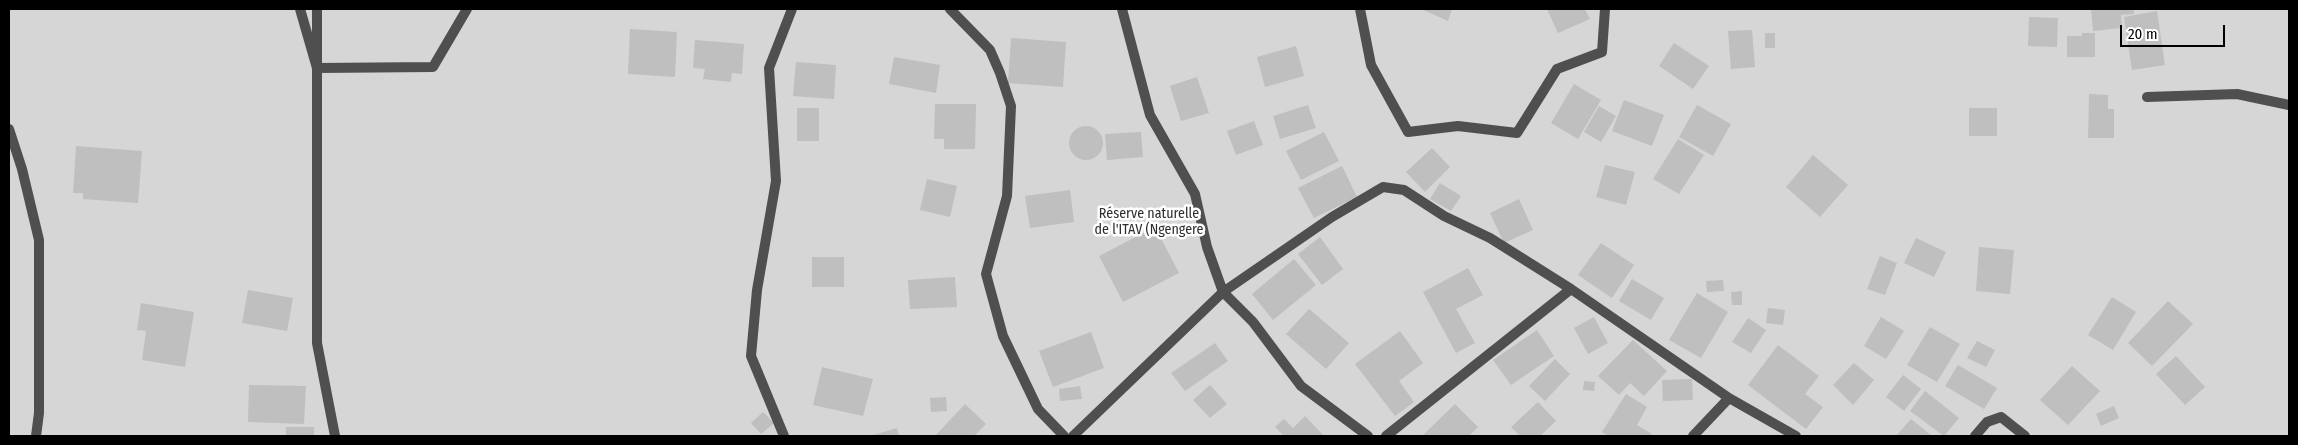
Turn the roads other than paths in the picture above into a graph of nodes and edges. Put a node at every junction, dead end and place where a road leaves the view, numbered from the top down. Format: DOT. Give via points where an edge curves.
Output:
graph roads {
  1 [pos="300,9"];
  2 [pos="317,9"];
  3 [pos="467,9"];
  4 [pos="792,9"];
  5 [pos="950,9"];
  6 [pos="1122,9"];
  7 [pos="1360,9"];
  8 [pos="1605,9"];
  9 [pos="317,68"];
  10 [pos="2146,97"];
  11 [pos="2289,105"];
  12 [pos="9,129"];
  13 [pos="1571,289"];
  14 [pos="1223,292"];
  15 [pos="1729,398"];
  16 [pos="36,436"];
  17 [pos="335,436"];
  18 [pos="784,436"];
  19 [pos="1064,436"];
  20 [pos="1073,436"];
  21 [pos="1368,436"];
  22 [pos="1386,436"];
  23 [pos="1693,436"];
  24 [pos="1796,436"];
  25 [pos="1975,436"];
  26 [pos="2025,436"];
  1 -- 9 [label="street"];
  2 -- 9 [label="street"];
  3 -- 9 [label="street" via="433,67"];
  4 -- 18 [label="street" via="769,68 776,181 757,290 751,356"];
  5 -- 19 [label="street" via="990,50 1011,106 1007,196 986,274 1003,336 1038,410"];
  6 -- 14 [label="street" via="1150,114 1194,194 1207,247"];
  7 -- 8 [label="street" via="1371,65 1408,132 1458,126 1517,133 1557,69 1602,52"];
  9 -- 17 [label="street" via="317,343"];
  10 -- 11 [label="street" via="2237,94"];
  12 -- 16 [label="street" via="39,240 39,413"];
  13 -- 14 [label="street" via="1490,238 1444,216 1404,190 1383,187 1332,216"];
  13 -- 15 [label="street"];
  13 -- 22 [label="street"];
  14 -- 20 [label="street"];
  14 -- 21 [label="street" via="1253,322 1301,386"];
  15 -- 23 [label="street"];
  15 -- 24 [label="street"];
  25 -- 26 [label="street" via="1987,422 2001,417"];
}
